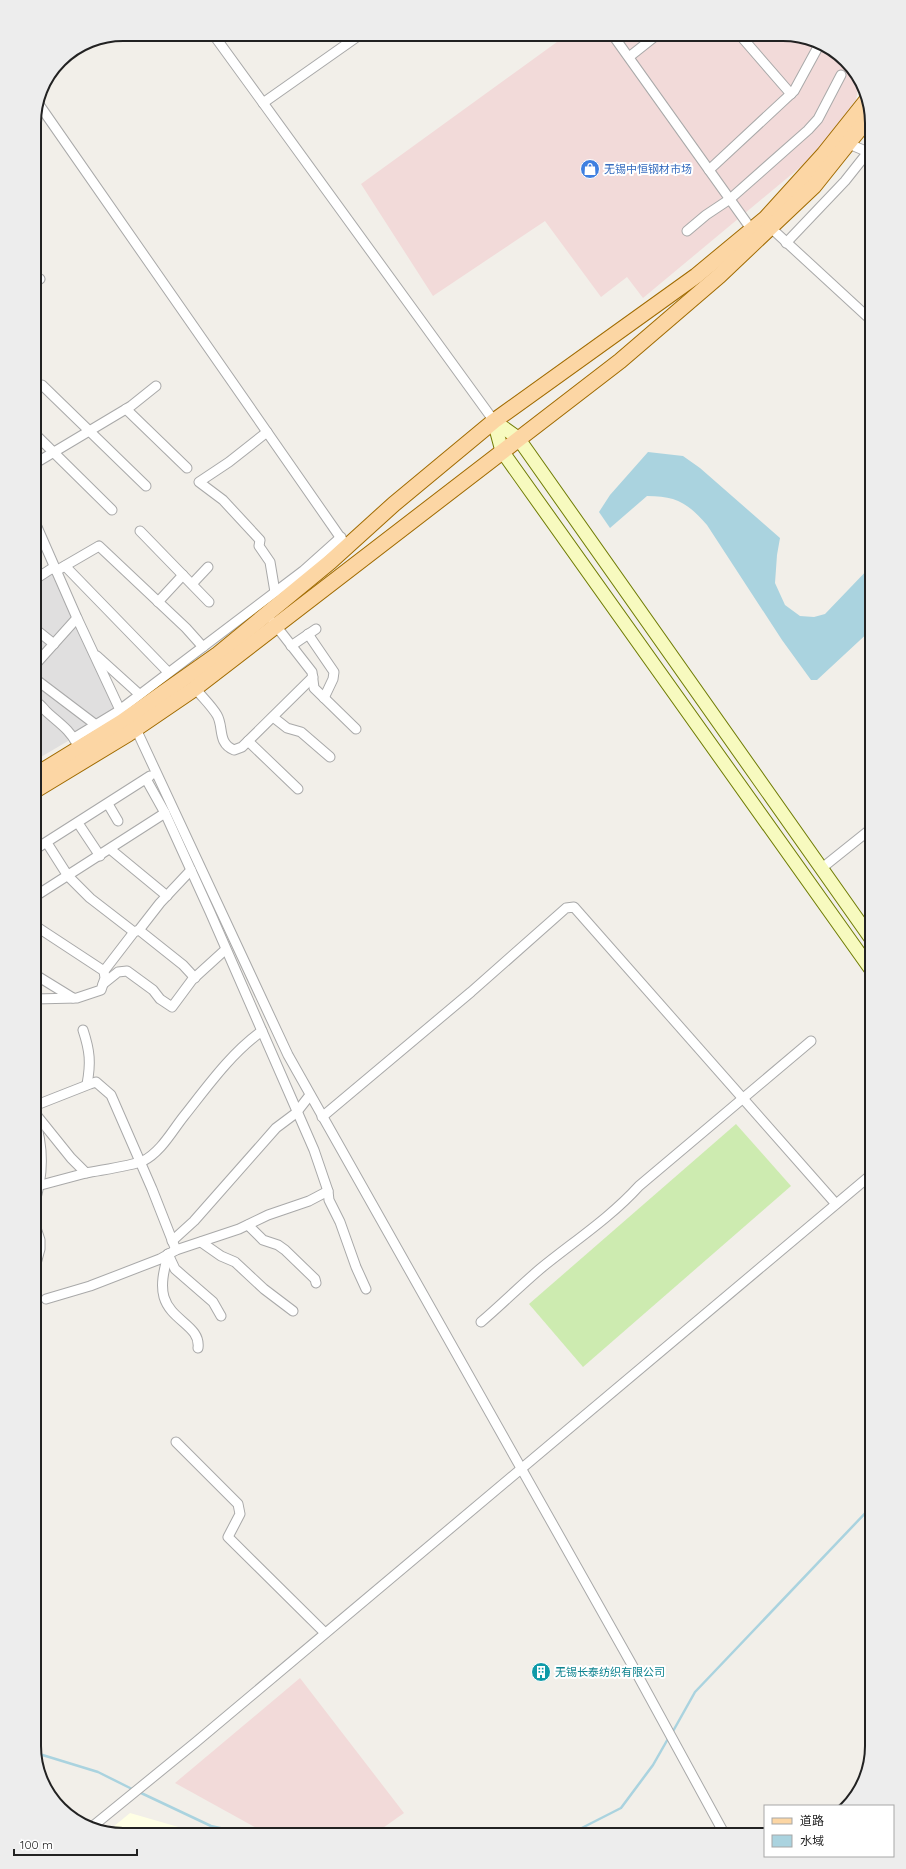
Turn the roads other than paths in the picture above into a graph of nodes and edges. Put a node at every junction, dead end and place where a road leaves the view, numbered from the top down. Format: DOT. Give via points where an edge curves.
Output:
graph roads {
  1 [pos="218,41"];
  2 [pos="351,41"];
  3 [pos="617,41"];
  4 [pos="649,41"];
  5 [pos="745,41"];
  6 [pos="817,48"];
  7 [pos="629,57"];
  8 [pos="841,76"];
  9 [pos="791,94"];
  10 [pos="263,103"];
  11 [pos="43,110"];
  12 [pos="865,119"];
  13 [pos="865,120"];
  14 [pos="849,144"];
  15 [pos="865,150"];
  16 [pos="865,158"];
  17 [pos="709,170"];
  18 [pos="730,200"];
  19 [pos="771,228"];
  20 [pos="687,231"];
  21 [pos="756,234"];
  22 [pos="786,243"];
  23 [pos="865,315"];
  24 [pos="42,385"];
  25 [pos="156,386"];
  26 [pos="126,409"];
  27 [pos="494,421"];
  28 [pos="90,430"];
  29 [pos="267,432"];
  30 [pos="518,438"];
  31 [pos="41,440"];
  32 [pos="502,451"];
  33 [pos="53,452"];
  34 [pos="41,460"];
  35 [pos="187,468"];
  36 [pos="146,486"];
  37 [pos="112,510"];
  38 [pos="140,531"];
  39 [pos="41,536"];
  40 [pos="344,542"];
  41 [pos="65,566"];
  42 [pos="208,567"];
  43 [pos="55,569"];
  44 [pos="183,575"];
  45 [pos="41,576"];
  46 [pos="192,584"];
  47 [pos="275,592"];
  48 [pos="158,602"];
  49 [pos="209,602"];
  50 [pos="269,614"];
  51 [pos="77,618"];
  52 [pos="41,634"];
  53 [pos="54,644"];
  54 [pos="291,646"];
  55 [pos="203,647"];
  56 [pos="93,652"];
  57 [pos="41,658"];
  58 [pos="168,672"];
  59 [pos="313,677"];
  60 [pos="41,683"];
  61 [pos="195,688"];
  62 [pos="139,694"];
  63 [pos="324,698"];
  64 [pos="41,704"];
  65 [pos="120,710"];
  66 [pos="273,716"];
  67 [pos="96,725"];
  68 [pos="136,729"];
  69 [pos="356,729"];
  70 [pos="248,741"];
  71 [pos="77,743"];
  72 [pos="330,757"];
  73 [pos="41,771"];
  74 [pos="156,772"];
  75 [pos="146,779"];
  76 [pos="41,787"];
  77 [pos="298,789"];
  78 [pos="108,804"];
  79 [pos="165,813"];
  80 [pos="118,821"];
  81 [pos="78,823"];
  82 [pos="865,834"];
  83 [pos="47,843"];
  84 [pos="41,846"];
  85 [pos="110,849"];
  86 [pos="100,856"];
  87 [pos="822,868"];
  88 [pos="191,870"];
  89 [pos="68,876"];
  90 [pos="41,893"];
  91 [pos="167,896"];
  92 [pos="41,930"];
  93 [pos="865,930"];
  94 [pos="137,931"];
  95 [pos="225,950"];
  96 [pos="865,961"];
  97 [pos="104,971"];
  98 [pos="41,978"];
  99 [pos="195,978"];
  100 [pos="103,984"];
  101 [pos="73,998"];
  102 [pos="41,999"];
  103 [pos="83,1030"];
  104 [pos="262,1031"];
  105 [pos="811,1041"];
  106 [pos="87,1084"];
  107 [pos="310,1095"];
  108 [pos="743,1099"];
  109 [pos="41,1103"];
  110 [pos="296,1113"];
  111 [pos="322,1116"];
  112 [pos="41,1121"];
  113 [pos="41,1154"];
  114 [pos="140,1162"];
  115 [pos="86,1173"];
  116 [pos="865,1180"];
  117 [pos="41,1185"];
  118 [pos="328,1191"];
  119 [pos="836,1204"];
  120 [pos="248,1225"];
  121 [pos="201,1242"];
  122 [pos="172,1248"];
  123 [pos="316,1283"];
  124 [pos="366,1289"];
  125 [pos="46,1299"];
  126 [pos="293,1311"];
  127 [pos="222,1316"];
  128 [pos="481,1322"];
  129 [pos="198,1348"];
  130 [pos="176,1442"];
  131 [pos="521,1468"];
  132 [pos="325,1634"];
  133 [pos="96,1823"];
  134 [pos="721,1828"];
  1 -- 10 [label="street"];
  2 -- 10 [label="street"];
  3 -- 7 [label="street"];
  4 -- 7 [label="street"];
  5 -- 9 [label="street"];
  6 -- 9 [label="street"];
  7 -- 17 [label="street"];
  8 -- 18 [label="street" via="818,119"];
  9 -- 17 [label="street"];
  10 -- 27 [label="street"];
  11 -- 29 [label="street"];
  12 -- 21 [label="main road" via="824,154 766,218"];
  13 -- 14 [label="main road"];
  14 -- 15 [label="street"];
  14 -- 19 [label="main road" via="814,186"];
  16 -- 22 [label="street"];
  17 -- 18 [label="street"];
  18 -- 20 [label="street"];
  18 -- 21 [label="street"];
  19 -- 21 [label="main road"];
  19 -- 22 [label="street"];
  21 -- 27 [label="main road"];
  21 -- 30 [label="main road" via="620,361"];
  22 -- 23 [label="street"];
  24 -- 28 [label="street"];
  25 -- 26 [label="street"];
  26 -- 28 [label="street"];
  26 -- 35 [label="street"];
  27 -- 30 [label="main road"];
  27 -- 32 [label="main road"];
  27 -- 40 [label="main road"];
  28 -- 33 [label="street"];
  28 -- 36 [label="street"];
  29 -- 40 [label="street"];
  29 -- 47 [label="street" via="199,482 223,500 260,540 259,546 270,562"];
  30 -- 32 [label="main road"];
  30 -- 87 [label="main road"];
  31 -- 33 [label="street"];
  32 -- 50 [label="main road"];
  32 -- 96 [label="main road"];
  33 -- 34 [label="street"];
  33 -- 37 [label="street"];
  38 -- 44 [label="street"];
  39 -- 43 [label="street"];
  40 -- 47 [label="street"];
  40 -- 50 [label="main road"];
  41 -- 43 [label="street"];
  41 -- 48 [label="street" via="99,546"];
  41 -- 58 [label="street"];
  42 -- 46 [label="street"];
  43 -- 45 [label="street"];
  43 -- 51 [label="street"];
  44 -- 46 [label="street"];
  44 -- 48 [label="street"];
  46 -- 49 [label="street"];
  47 -- 50 [label="street"];
  48 -- 55 [label="street"];
  50 -- 54 [label="street"];
  50 -- 55 [label="street"];
  50 -- 61 [label="main road"];
  50 -- 71 [label="main road" via="217,656 122,722"];
  51 -- 53 [label="street"];
  51 -- 56 [label="street"];
  52 -- 53 [label="street"];
  53 -- 57 [label="street"];
  54 -- 59 [label="street" via="312,672"];
  54 -- 63 [label="street" via="312,632 334,672 334,679"];
  55 -- 58 [label="street"];
  56 -- 62 [label="street"];
  56 -- 65 [label="street"];
  58 -- 62 [label="street"];
  59 -- 63 [label="street" via="314,688"];
  59 -- 66 [label="street"];
  60 -- 67 [label="street"];
  61 -- 68 [label="main road"];
  61 -- 70 [label="street" via="216,713 221,736 229,748 237,750"];
  62 -- 65 [label="street"];
  63 -- 69 [label="street"];
  64 -- 71 [label="street" via="67,728"];
  65 -- 67 [label="street"];
  66 -- 70 [label="street"];
  66 -- 72 [label="street" via="287,728 301,732"];
  67 -- 71 [label="street"];
  68 -- 74 [label="street"];
  68 -- 76 [label="main road"];
  70 -- 77 [label="street"];
  71 -- 73 [label="main road"];
  74 -- 75 [label="street"];
  74 -- 107 [label="street" via="288,1056"];
  75 -- 78 [label="street"];
  75 -- 79 [label="street"];
  78 -- 80 [label="street"];
  78 -- 81 [label="street"];
  79 -- 85 [label="street"];
  79 -- 88 [label="street"];
  81 -- 83 [label="street"];
  81 -- 86 [label="street"];
  82 -- 87 [label="street"];
  83 -- 84 [label="street"];
  83 -- 89 [label="street"];
  85 -- 86 [label="street"];
  85 -- 91 [label="street"];
  86 -- 89 [label="street"];
  87 -- 93 [label="main road"];
  88 -- 91 [label="street"];
  88 -- 95 [label="street"];
  89 -- 90 [label="street"];
  89 -- 94 [label="street" via="90,898"];
  91 -- 94 [label="street"];
  92 -- 97 [label="street"];
  94 -- 97 [label="street"];
  94 -- 99 [label="street" via="183,965"];
  95 -- 99 [label="street"];
  95 -- 104 [label="street"];
  97 -- 100 [label="street"];
  98 -- 101 [label="street"];
  99 -- 100 [label="street" via="172,1007 128,971 118,972"];
  100 -- 101 [label="street" via="101,990"];
  101 -- 102 [label="street"];
  103 -- 106 [label="street" via="91,1064"];
  104 -- 110 [label="street"];
  104 -- 114 [label="street" via="245,1043 153,1154"];
  105 -- 108 [label="street"];
  106 -- 109 [label="street"];
  106 -- 114 [label="street" via="96,1082 111,1095"];
  107 -- 110 [label="street"];
  107 -- 111 [label="street"];
  108 -- 111 [label="street" via="574,907 566,908 471,992"];
  108 -- 119 [label="street"];
  108 -- 128 [label="street" via="573,1244 540,1269"];
  110 -- 118 [label="street" via="314,1150"];
  110 -- 122 [label="street" via="276,1128"];
  111 -- 131 [label="street"];
  112 -- 115 [label="street"];
  113 -- 117 [label="street"];
  114 -- 115 [label="street"];
  114 -- 122 [label="street"];
  115 -- 117 [label="street"];
  116 -- 119 [label="street"];
  118 -- 120 [label="street"];
  118 -- 124 [label="street" via="329,1200"];
  119 -- 131 [label="street"];
  120 -- 121 [label="street"];
  120 -- 123 [label="street" via="264,1240 285,1250 315,1279"];
  121 -- 122 [label="street"];
  121 -- 126 [label="street" via="235,1262"];
  122 -- 125 [label="street" via="90,1286"];
  122 -- 127 [label="street" via="175,1269 213,1302"];
  122 -- 129 [label="street" via="164,1276 164,1296 171,1311 195,1332 199,1341"];
  130 -- 132 [label="street" via="238,1504 240,1514 228,1537"];
  131 -- 132 [label="street"];
  131 -- 134 [label="street"];
  132 -- 133 [label="street"];
}
